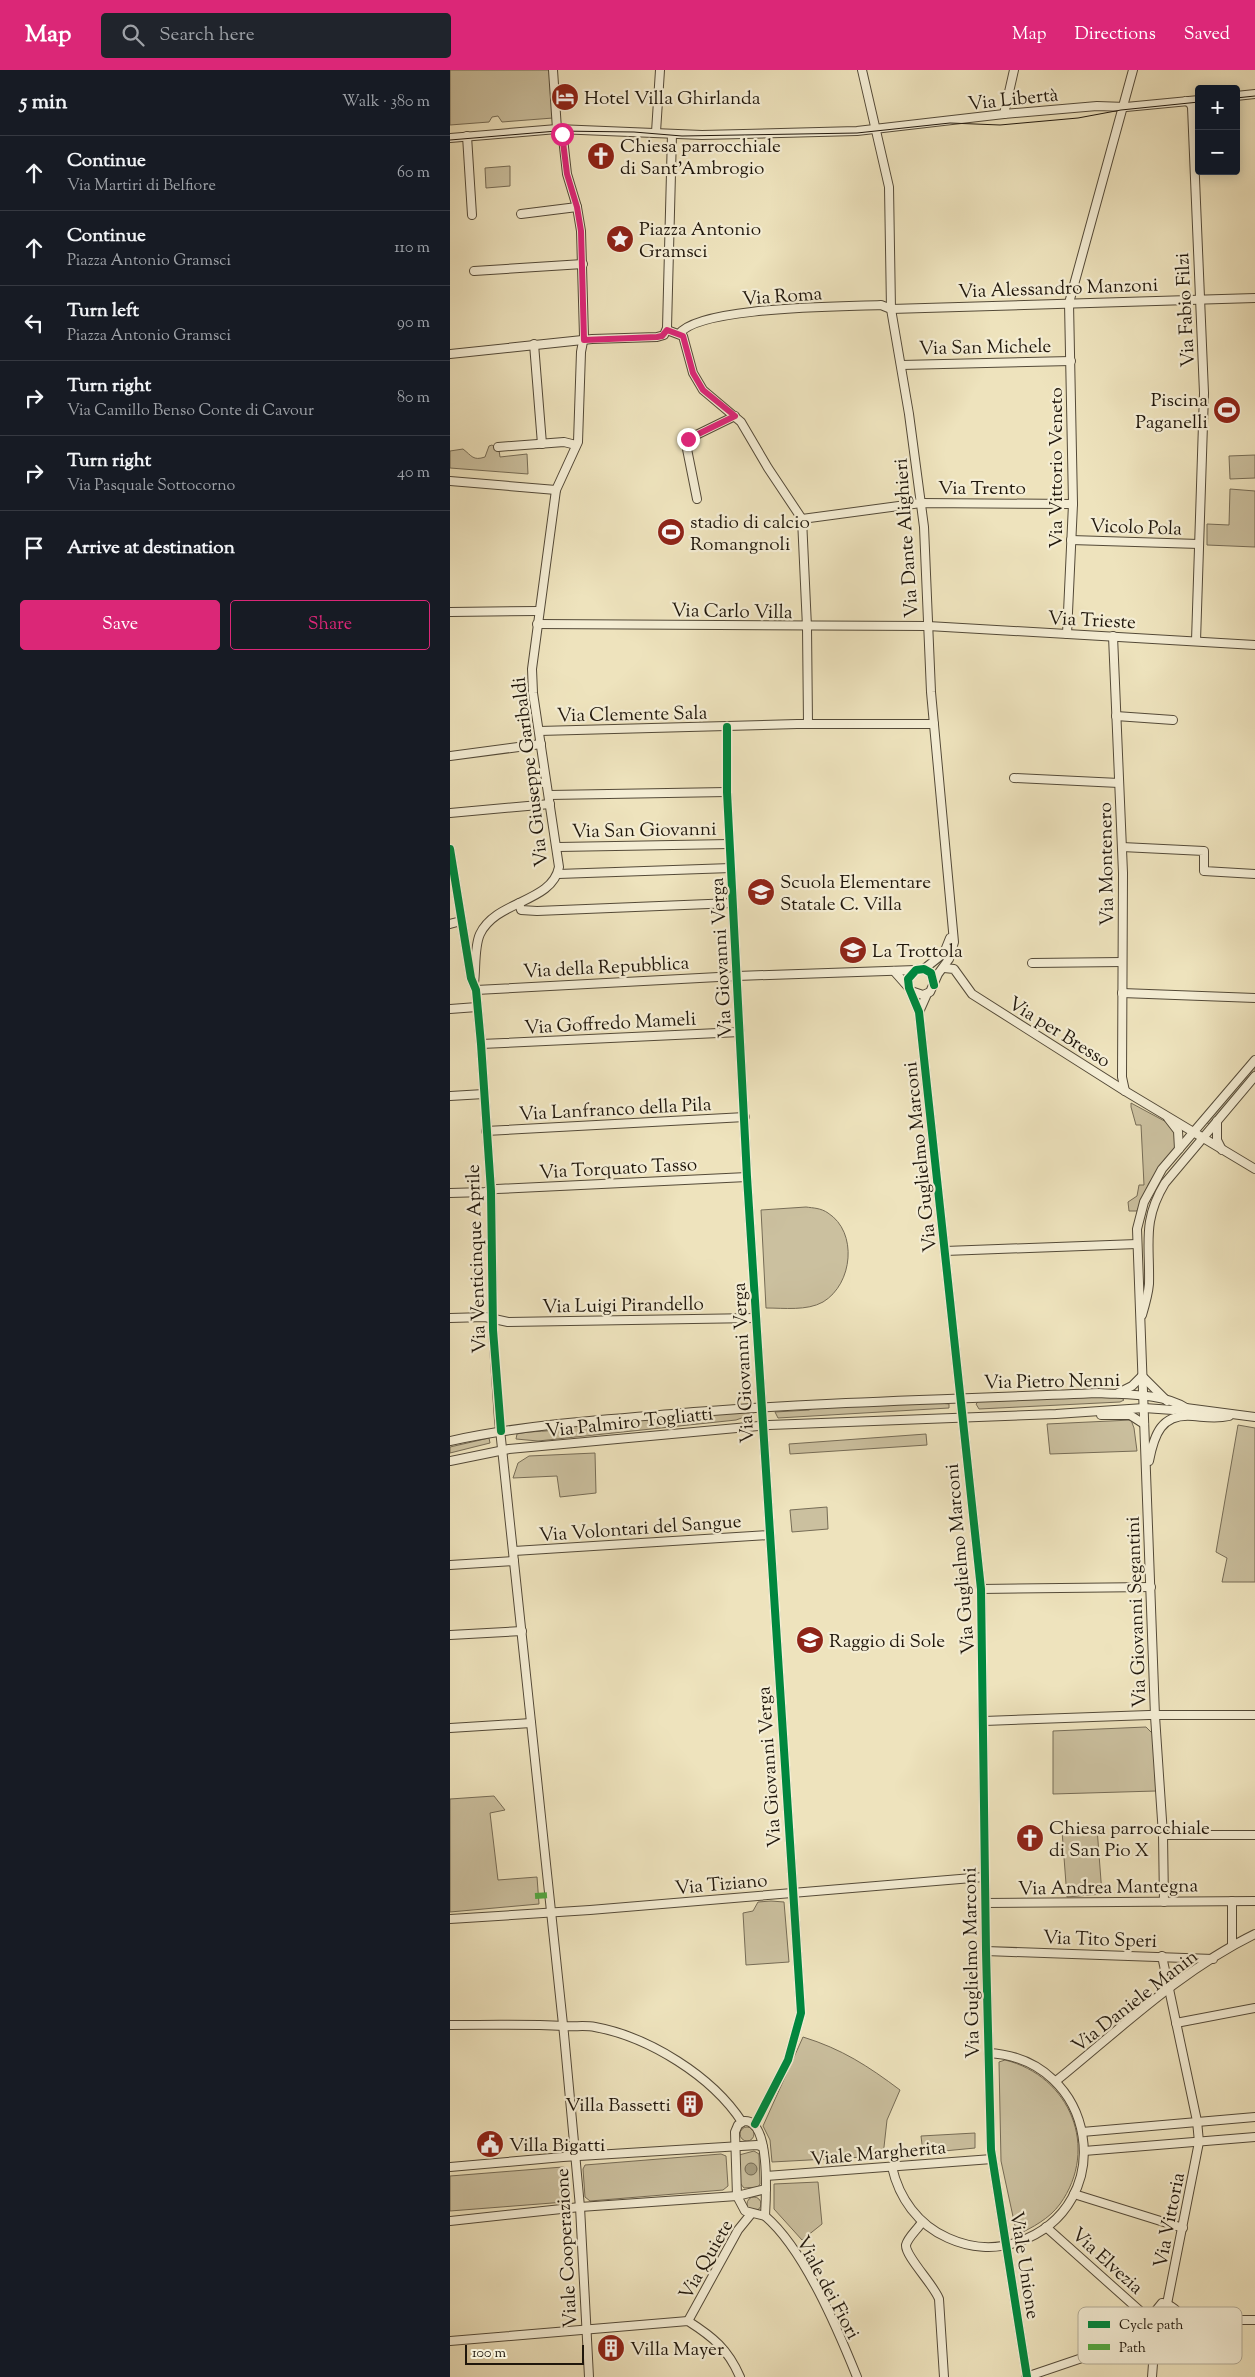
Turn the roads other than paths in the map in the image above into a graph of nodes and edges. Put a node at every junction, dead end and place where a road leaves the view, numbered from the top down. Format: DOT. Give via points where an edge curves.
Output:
graph roads {
  1 [pos="553,70"];
  2 [pos="660,70"];
  3 [pos="862,70"];
  4 [pos="1014,70"];
  5 [pos="1133,70"];
  6 [pos="1255,94"];
  7 [pos="1240,96"];
  8 [pos="1195,100"];
  9 [pos="1186,101"];
  10 [pos="1121,107"];
  11 [pos="1004,114"];
  12 [pos="559,129"];
  13 [pos="874,130"];
  14 [pos="656,132"];
  15 [pos="672,134"];
  16 [pos="467,136"];
  17 [pos="450,138"];
  18 [pos="577,207"];
  19 [pos="522,214"];
  20 [pos="472,215"];
  21 [pos="583,264"];
  22 [pos="474,271"];
  23 [pos="1255,298"];
  24 [pos="1200,299"];
  25 [pos="1069,303"];
  26 [pos="892,309"];
  27 [pos="667,330"];
  28 [pos="679,334"];
  29 [pos="584,340"];
  30 [pos="534,344"];
  31 [pos="450,354"];
  32 [pos="1071,361"];
  33 [pos="901,365"];
  34 [pos="735,416"];
  35 [pos="542,444"];
  36 [pos="576,445"];
  37 [pos="498,447"];
  38 [pos="450,481"];
  39 [pos="556,490"];
  40 [pos="697,499"];
  41 [pos="921,503"];
  42 [pos="1073,504"];
  43 [pos="802,519"];
  44 [pos="1071,540"];
  45 [pos="1200,544"];
  46 [pos="539,611"];
  47 [pos="450,612"];
  48 [pos="537,624"];
  49 [pos="928,626"];
  50 [pos="807,627"];
  51 [pos="1067,634"];
  52 [pos="1113,636"];
  53 [pos="1196,641"];
  54 [pos="1255,645"];
  55 [pos="1116,716"];
  56 [pos="1173,720"];
  57 [pos="808,724"];
  58 [pos="934,724"];
  59 [pos="727,727"];
  60 [pos="539,731"];
  61 [pos="541,744"];
  62 [pos="450,756"];
  63 [pos="1014,778"];
  64 [pos="1119,782"];
  65 [pos="727,792"];
  66 [pos="549,799"];
  67 [pos="450,813"];
  68 [pos="730,844"];
  69 [pos="558,847"];
  70 [pos="1122,847"];
  71 [pos="450,849"];
  72 [pos="451,866"];
  73 [pos="731,868"];
  74 [pos="558,874"];
  75 [pos="1255,874"];
  76 [pos="519,903"];
  77 [pos="733,903"];
  78 [pos="461,921"];
  79 [pos="450,924"];
  80 [pos="952,931"];
  81 [pos="1122,962"];
  82 [pos="1032,963"];
  83 [pos="944,968"];
  84 [pos="920,969"];
  85 [pos="894,971"];
  86 [pos="737,976"];
  87 [pos="934,985"];
  88 [pos="475,988"];
  89 [pos="910,989"];
  90 [pos="1122,992"];
  91 [pos="927,994"];
  92 [pos="1255,998"];
  93 [pos="477,1007"];
  94 [pos="450,1009"];
  95 [pos="920,1012"];
  96 [pos="740,1032"];
  97 [pos="481,1044"];
  98 [pos="1255,1060"];
  99 [pos="1255,1076"];
  100 [pos="1125,1091"];
  101 [pos="484,1094"];
  102 [pos="450,1096"];
  103 [pos="1167,1116"];
  104 [pos="745,1117"];
  105 [pos="1217,1120"];
  106 [pos="486,1131"];
  107 [pos="1194,1131"];
  108 [pos="1202,1138"];
  109 [pos="1179,1149"];
  110 [pos="1222,1150"];
  111 [pos="1255,1169"];
  112 [pos="747,1177"];
  113 [pos="491,1191"];
  114 [pos="450,1193"];
  115 [pos="1137,1244"];
  116 [pos="945,1251"];
  117 [pos="450,1318"];
  118 [pos="492,1318"];
  119 [pos="755,1318"];
  120 [pos="1140,1322"];
  121 [pos="1142,1376"];
  122 [pos="1116,1394"];
  123 [pos="1143,1396"];
  124 [pos="961,1398"];
  125 [pos="1167,1400"];
  126 [pos="761,1406"];
  127 [pos="1144,1408"];
  128 [pos="1186,1408"];
  129 [pos="1082,1412"];
  130 [pos="1236,1415"];
  131 [pos="963,1417"];
  132 [pos="1255,1417"];
  133 [pos="1144,1424"];
  134 [pos="762,1425"];
  135 [pos="501,1431"];
  136 [pos="450,1441"];
  137 [pos="503,1450"];
  138 [pos="450,1461"];
  139 [pos="1147,1473"];
  140 [pos="769,1535"];
  141 [pos="514,1551"];
  142 [pos="514,1561"];
  143 [pos="450,1565"];
  144 [pos="1151,1587"];
  145 [pos="981,1588"];
  146 [pos="522,1631"];
  147 [pos="450,1635"];
  148 [pos="1255,1715"];
  149 [pos="1155,1716"];
  150 [pos="984,1721"];
  151 [pos="531,1723"];
  152 [pos="450,1728"];
  153 [pos="1163,1835"];
  154 [pos="1255,1835"];
  155 [pos="984,1877"];
  156 [pos="793,1892"];
  157 [pos="1255,1900"];
  158 [pos="1232,1901"];
  159 [pos="1164,1902"];
  160 [pos="985,1903"];
  161 [pos="550,1911"];
  162 [pos="450,1919"];
  163 [pos="1255,1934"];
  164 [pos="1232,1946"];
  165 [pos="986,1951"];
  166 [pos="1162,1956"];
  167 [pos="1213,1959"];
  168 [pos="1167,1990"];
  169 [pos="1255,2008"];
  170 [pos="1176,2023"];
  171 [pos="450,2025"];
  172 [pos="563,2026"];
  173 [pos="988,2053"];
  174 [pos="1056,2081"];
  175 [pos="1255,2117"];
  176 [pos="1197,2121"];
  177 [pos="742,2122"];
  178 [pos="757,2127"];
  179 [pos="1082,2132"];
  180 [pos="1255,2137"];
  181 [pos="1199,2142"];
  182 [pos="734,2146"];
  183 [pos="763,2147"];
  184 [pos="1084,2151"];
  185 [pos="576,2156"];
  186 [pos="992,2159"];
  187 [pos="450,2167"];
  188 [pos="892,2167"];
  189 [pos="766,2176"];
  190 [pos="766,2189"];
  191 [pos="1074,2194"];
  192 [pos="737,2196"];
  193 [pos="580,2207"];
  194 [pos="751,2214"];
  195 [pos="765,2216"];
  196 [pos="450,2221"];
  197 [pos="922,2222"];
  198 [pos="1046,2227"];
  199 [pos="1183,2228"];
  200 [pos="1007,2245"];
  201 [pos="1167,2304"];
  202 [pos="1136,2307"];
  203 [pos="1157,2307"];
  204 [pos="1171,2307"];
  205 [pos="1242,2320"];
  206 [pos="1255,2320"];
  207 [pos="688,2321"];
  208 [pos="586,2330"];
  209 [pos="450,2341"];
  210 [pos="1078,2359"];
  211 [pos="1153,2364"];
  212 [pos="589,2377"];
  213 [pos="740,2377"];
  214 [pos="857,2377"];
  215 [pos="944,2377"];
  216 [pos="1026,2377"];
  217 [pos="1152,2377"];
  1 -- 12 [label="street"];
  2 -- 14 [label="street"];
  3 -- 13 [label="street, Via Dante Alighieri"];
  4 -- 11 [label="street"];
  5 -- 10 [label="street, Via Vittorio Veneto"];
  6 -- 7 [label="street"];
  8 -- 9 [label="street, Via Libertà"];
  9 -- 10 [label="street, Via Libertà"];
  9 -- 24 [label="street, Via Fabio Filzi" via="1192,108"];
  10 -- 11 [label="street, Via Libertà"];
  10 -- 25 [label="street, Via Vittorio Veneto"];
  11 -- 13 [label="street, Via Libertà"];
  12 -- 14 [label="street"];
  12 -- 16 [label="street"];
  12 -- 18 [label="street"];
  13 -- 15 [label="street, Via Libertà" via="779,135"];
  13 -- 26 [label="street, Via Dante Alighieri" via="888,187"];
  14 -- 15 [label="street"];
  15 -- 27 [label="street"];
  16 -- 17 [label="street"];
  16 -- 20 [label="street"];
  18 -- 19 [label="street"];
  18 -- 21 [label="street"];
  21 -- 22 [label="street"];
  21 -- 29 [label="street"];
  23 -- 24 [label="street, Via Alessandro Manzoni"];
  24 -- 25 [label="street, Via Alessandro Manzoni"];
  24 -- 45 [label="street, Via Fabio Filzi" via="1204,393"];
  25 -- 26 [label="street, Via Alessandro Manzoni"];
  25 -- 32 [label="street, Via Vittorio Veneto"];
  26 -- 28 [label="street, Via Roma" via="881,305 733,314 687,326"];
  26 -- 33 [label="street, Via Dante Alighieri"];
  27 -- 28 [label="street"];
  27 -- 29 [label="street" via="657,337"];
  28 -- 34 [label="street" via="685,341 693,373 703,390"];
  29 -- 30 [label="street"];
  29 -- 36 [label="street, Via Giuseppe Garibaldi"];
  30 -- 31 [label="street"];
  30 -- 35 [label="street"];
  32 -- 33 [label="street, Via San Michele"];
  32 -- 42 [label="street, Via Vittorio Veneto"];
  33 -- 41 [label="street, Via Dante Alighieri"];
  34 -- 40 [label="street" via="688,439 686,444"];
  34 -- 43 [label="street"];
  35 -- 36 [label="street" via="568,442"];
  35 -- 37 [label="street"];
  36 -- 39 [label="street, Via Giuseppe Garibaldi"];
  38 -- 39 [label="street"];
  39 -- 46 [label="street, Via Giuseppe Garibaldi"];
  41 -- 42 [label="street, Via Trento"];
  41 -- 43 [label="street, Via Trento"];
  41 -- 49 [label="street, Via Dante Alighieri"];
  42 -- 44 [label="street, Via Vittorio Veneto"];
  43 -- 50 [label="street"];
  44 -- 45 [label="street, Vicolo Pola"];
  44 -- 51 [label="street, Via Vittorio Veneto"];
  45 -- 53 [label="street, Via Fabio Filzi"];
  46 -- 47 [label="street"];
  46 -- 48 [label="street, Via Giuseppe Garibaldi"];
  48 -- 50 [label="street, Via Carlo Villa"];
  48 -- 60 [label="street, Via Giuseppe Garibaldi" via="532,669"];
  49 -- 50 [label="street, Via Carlo Villa"];
  49 -- 51 [label="street, Via Trieste"];
  49 -- 58 [label="street, Via Dante Alighieri"];
  50 -- 57 [label="street"];
  51 -- 52 [label="street, Via Trieste"];
  52 -- 53 [label="street, Via Trieste"];
  52 -- 55 [label="street, Via Montenero"];
  53 -- 54 [label="street, Via Trieste"];
  55 -- 56 [label="street"];
  55 -- 64 [label="street, Via Montenero"];
  57 -- 58 [label="street, Via Clemente Sala"];
  57 -- 59 [label="street, Via Clemente Sala"];
  58 -- 80 [label="street, Via Dante Alighieri"];
  59 -- 60 [label="street, Via Clemente Sala"];
  59 -- 65 [label="street, Via Giovanni Verga"];
  60 -- 61 [label="street, Via Giuseppe Garibaldi"];
  61 -- 62 [label="street"];
  61 -- 66 [label="street, Via Giuseppe Garibaldi"];
  63 -- 64 [label="street"];
  64 -- 70 [label="street, Via Montenero"];
  65 -- 66 [label="street"];
  65 -- 68 [label="street, Via Giovanni Verga"];
  66 -- 67 [label="street"];
  66 -- 69 [label="street, Via Giuseppe Garibaldi"];
  68 -- 69 [label="street, Via San Giovanni"];
  68 -- 73 [label="street, Via Giovanni Verga"];
  69 -- 74 [label="street, Via Giuseppe Garibaldi"];
  70 -- 75 [label="street" via="1204,851 1204,871"];
  70 -- 81 [label="street, Via Montenero"];
  71 -- 72 [label="street, Via Venticinque Aprile"];
  72 -- 78 [label="street, Via Venticinque Aprile"];
  73 -- 74 [label="street"];
  73 -- 77 [label="street, Via Giovanni Verga"];
  74 -- 76 [label="street, Via Giuseppe Garibaldi" via="547,888"];
  76 -- 77 [label="street" via="522,910"];
  76 -- 88 [label="street, Via Giuseppe Garibaldi" via="490,919 479,936"];
  77 -- 86 [label="street, Via Giovanni Verga"];
  78 -- 79 [label="street"];
  78 -- 88 [label="street, Via Venticinque Aprile"];
  80 -- 83 [label="street, Via Dante Alighieri" via="952,952"];
  80 -- 84 [label="street, Via Dante Alighieri" via="944,953"];
  81 -- 82 [label="street"];
  81 -- 90 [label="street, Via Montenero"];
  83 -- 87 [label="street, Via Dante Alighieri"];
  83 -- 100 [label="street, Via per Bresso" via="954,969 972,994"];
  84 -- 85 [label="street, Via della Repubblica"];
  84 -- 87 [label="street" via="931,973"];
  84 -- 89 [label="street" via="909,975"];
  85 -- 86 [label="street, Via della Repubblica"];
  85 -- 89 [label="street, Via Guglielmo Marconi"];
  86 -- 88 [label="street, Via della Repubblica"];
  86 -- 96 [label="street, Via Giovanni Verga"];
  87 -- 91 [label="street"];
  88 -- 93 [label="street, Via Venticinque Aprile"];
  89 -- 91 [label="street" via="918,995"];
  89 -- 95 [label="street, Via Guglielmo Marconi"];
  90 -- 92 [label="street"];
  90 -- 100 [label="street, Via Montenero" via="1122,1077"];
  91 -- 95 [label="street, Via Guglielmo Marconi"];
  93 -- 94 [label="street"];
  93 -- 97 [label="street, Via Venticinque Aprile"];
  95 -- 116 [label="street, Via Guglielmo Marconi"];
  96 -- 97 [label="street, Via Goffredo Mameli"];
  96 -- 104 [label="street, Via Giovanni Verga"];
  97 -- 101 [label="street, Via Venticinque Aprile"];
  98 -- 107 [label="street, Via Giovanni Segantini"];
  99 -- 105 [label="street, Via Giovanni Segantini"];
  100 -- 103 [label="street, Via per Bresso"];
  101 -- 102 [label="street"];
  101 -- 106 [label="street, Via Venticinque Aprile"];
  103 -- 107 [label="street, Via per Bresso"];
  103 -- 109 [label="street" via="1178,1131"];
  104 -- 106 [label="street, Via Lanfranco della Pila"];
  104 -- 112 [label="street, Via Giovanni Verga"];
  105 -- 108 [label="street, Via Giovanni Segantini"];
  105 -- 110 [label="street" via="1217,1140"];
  106 -- 113 [label="street, Via Venticinque Aprile"];
  107 -- 108 [label="street, Via per Bresso"];
  107 -- 109 [label="street, Via Giovanni Segantini"];
  108 -- 110 [label="street, Via per Bresso"];
  108 -- 120 [label="street, Via Giovanni Segantini" via="1165,1183 1153,1206 1148,1228 1149,1285"];
  109 -- 115 [label="street, Via Giovanni Segantini" via="1151,1186 1140,1214"];
  110 -- 111 [label="street, Via per Bresso"];
  112 -- 113 [label="street, Via Torquato Tasso"];
  112 -- 119 [label="street, Via Giovanni Verga"];
  113 -- 114 [label="street, Via Torquato Tasso"];
  113 -- 118 [label="street, Via Venticinque Aprile"];
  115 -- 116 [label="street"];
  115 -- 120 [label="street, Via Giovanni Segantini"];
  116 -- 124 [label="street, Via Guglielmo Marconi"];
  117 -- 118 [label="street, Via Luigi Pirandello"];
  118 -- 119 [label="street, Via Luigi Pirandello" via="508,1322"];
  118 -- 135 [label="street, Via Venticinque Aprile"];
  119 -- 126 [label="street, Via Giovanni Verga"];
  120 -- 121 [label="street, Via Giovanni Segantini"];
  121 -- 122 [label="street" via="1132,1386"];
  121 -- 123 [label="street, Via Giovanni Segantini"];
  121 -- 125 [label="street"];
  122 -- 123 [label="street, Via Pietro Nenni"];
  122 -- 124 [label="street, Via Pietro Nenni"];
  123 -- 125 [label="street"];
  123 -- 127 [label="street, Via Giovanni Segantini"];
  124 -- 126 [label="street, Via Palmiro Togliatti"];
  124 -- 131 [label="street, Via Guglielmo Marconi"];
  125 -- 128 [label="street"];
  126 -- 134 [label="street, Via Giovanni Verga"];
  126 -- 135 [label="street, Via Palmiro Togliatti"];
  127 -- 128 [label="street"];
  127 -- 129 [label="street, Via Pietro Nenni"];
  127 -- 133 [label="street, Via Giovanni Segantini"];
  128 -- 130 [label="street"];
  129 -- 131 [label="street, Via Pietro Nenni"];
  129 -- 133 [label="street" via="1090,1416 1130,1415"];
  130 -- 132 [label="street"];
  130 -- 139 [label="street" via="1218,1418 1190,1415 1172,1418 1162,1424 1154,1441"];
  131 -- 134 [label="street, Via Palmiro Togliatti"];
  131 -- 145 [label="street, Via Guglielmo Marconi"];
  133 -- 139 [label="street, Via Giovanni Segantini"];
  134 -- 137 [label="street, Via Palmiro Togliatti"];
  134 -- 140 [label="street, Via Giovanni Verga"];
  135 -- 136 [label="street, Via Palmiro Togliatti"];
  135 -- 137 [label="street, Via Venticinque Aprile"];
  137 -- 138 [label="street, Via Palmiro Togliatti"];
  137 -- 141 [label="street, Via Venticinque Aprile"];
  139 -- 144 [label="street, Via Giovanni Segantini"];
  140 -- 141 [label="street, Via Volontari del Sangue"];
  140 -- 156 [label="street, Via Giovanni Verga"];
  141 -- 142 [label="street, Via Venticinque Aprile"];
  142 -- 143 [label="street"];
  142 -- 146 [label="street, Via Venticinque Aprile"];
  144 -- 145 [label="street"];
  144 -- 149 [label="street, Via Giovanni Segantini"];
  145 -- 150 [label="street, Via Guglielmo Marconi"];
  146 -- 147 [label="street"];
  146 -- 151 [label="street, Via Venticinque Aprile"];
  148 -- 149 [label="street"];
  149 -- 150 [label="street"];
  149 -- 153 [label="street, Via Giovanni Segantini"];
  150 -- 155 [label="street, Via Guglielmo Marconi"];
  151 -- 152 [label="street"];
  151 -- 161 [label="street, Viale Cooperazione"];
  153 -- 154 [label="street"];
  153 -- 159 [label="street, Via Giovanni Segantini"];
  155 -- 156 [label="street, Via Tiziano"];
  155 -- 160 [label="street, Via Guglielmo Marconi"];
  156 -- 161 [label="street, Via Tiziano"];
  156 -- 178 [label="street, Via Giovanni Verga" via="801,2013 788,2060"];
  157 -- 158 [label="street, Via Andrea Mantegna"];
  158 -- 159 [label="street, Via Andrea Mantegna"];
  158 -- 164 [label="street"];
  159 -- 160 [label="street, Via Andrea Mantegna"];
  160 -- 165 [label="street, Via Guglielmo Marconi"];
  161 -- 162 [label="street, Via Tiziano"];
  161 -- 172 [label="street, Viale Cooperazione"];
  163 -- 164 [label="street, Via Daniele Manin"];
  164 -- 167 [label="street, Via Daniele Manin"];
  165 -- 166 [label="street, Via Tito Speri"];
  165 -- 173 [label="street, Via Guglielmo Marconi"];
  166 -- 167 [label="street, Via Tito Speri"];
  166 -- 168 [label="street, Via Vittoria"];
  167 -- 168 [label="street, Via Daniele Manin"];
  168 -- 170 [label="street, Via Vittoria"];
  168 -- 174 [label="street, Via Daniele Manin"];
  169 -- 170 [label="street"];
  170 -- 176 [label="street, Via Vittoria"];
  171 -- 172 [label="street"];
  172 -- 177 [label="street" via="594,2027 677,2060 710,2085"];
  172 -- 185 [label="street, Viale Cooperazione"];
  173 -- 174 [label="street" via="1029,2062"];
  173 -- 186 [label="street, Via Guglielmo Marconi"];
  174 -- 179 [label="street" via="1073,2105"];
  175 -- 176 [label="street"];
  176 -- 179 [label="street"];
  176 -- 181 [label="street, Via Vittoria"];
  177 -- 178 [label="street" via="748,2121"];
  177 -- 182 [label="street" via="735,2131"];
  178 -- 183 [label="street"];
  179 -- 184 [label="street"];
  180 -- 181 [label="street"];
  181 -- 184 [label="street"];
  181 -- 199 [label="street, Via Vittoria"];
  182 -- 183 [label="street"];
  182 -- 185 [label="street"];
  182 -- 192 [label="street"];
  183 -- 189 [label="street"];
  184 -- 191 [label="street" via="1082,2171"];
  185 -- 187 [label="street"];
  185 -- 193 [label="street, Viale Cooperazione"];
  186 -- 188 [label="street, Viale Margherita"];
  186 -- 200 [label="street, Viale Unione"];
  188 -- 189 [label="street, Viale Margherita"];
  188 -- 197 [label="street" via="902,2197"];
  189 -- 190 [label="street"];
  190 -- 192 [label="street"];
  190 -- 195 [label="street"];
  191 -- 198 [label="street"];
  191 -- 199 [label="street"];
  192 -- 193 [label="street"];
  192 -- 194 [label="street" via="743,2209"];
  193 -- 196 [label="street"];
  193 -- 208 [label="street, Viale Cooperazione"];
  194 -- 195 [label="street"];
  194 -- 207 [label="street, Via Quiete" via="738,2230"];
  195 -- 214 [label="street, Viale dei Fiori" via="778,2228 816,2288"];
  197 -- 200 [label="street" via="942,2236 964,2244 984,2247"];
  197 -- 215 [label="street" via="906,2247 939,2299"];
  198 -- 200 [label="street" via="1031,2237"];
  198 -- 202 [label="street, Via Elvezia"];
  199 -- 201 [label="street, Via Vittoria"];
  200 -- 216 [label="street, Viale Unione"];
  201 -- 203 [label="street"];
  201 -- 204 [label="street"];
  205 -- 206 [label="street"];
  207 -- 208 [label="street"];
  207 -- 213 [label="street" via="710,2335 732,2358"];
  208 -- 209 [label="street"];
  208 -- 212 [label="street, Viale Cooperazione"];
  210 -- 216 [label="street"];
  211 -- 217 [label="street"];
}
